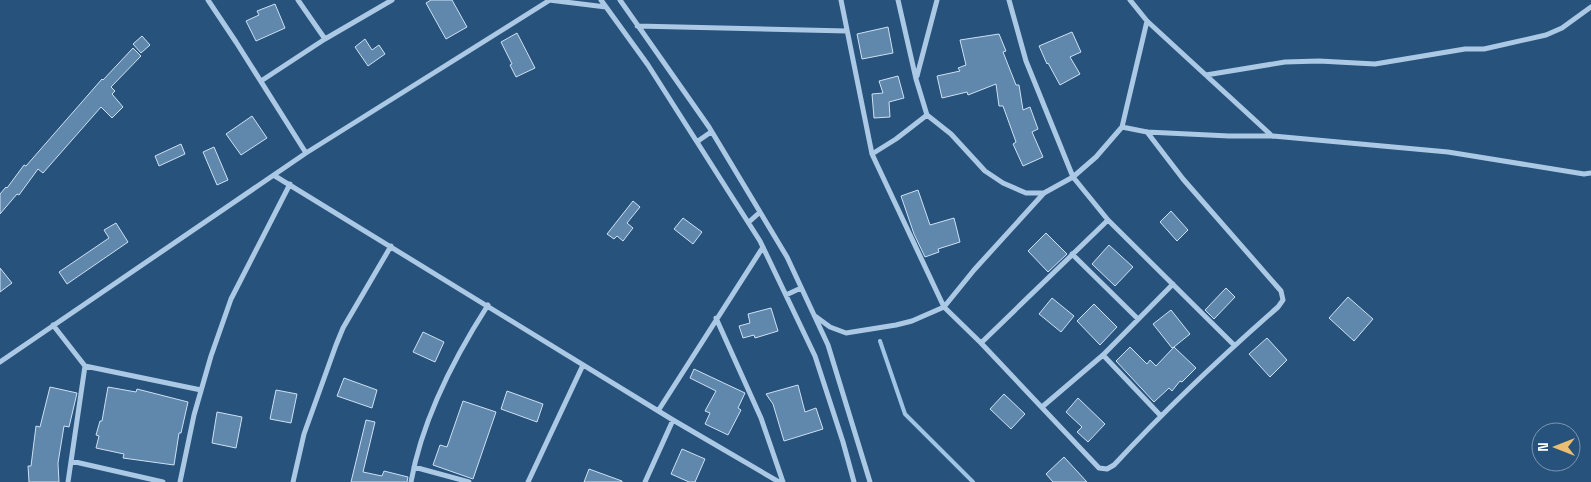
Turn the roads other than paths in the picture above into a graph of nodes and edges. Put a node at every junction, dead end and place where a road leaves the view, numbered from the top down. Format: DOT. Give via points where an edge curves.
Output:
graph roads {
  1 [pos="208,0"];
  2 [pos="298,0"];
  3 [pos="392,0"];
  4 [pos="550,0"];
  5 [pos="601,0"];
  6 [pos="620,0"];
  7 [pos="841,0"];
  8 [pos="898,0"];
  9 [pos="936,0"];
  10 [pos="1009,0"];
  11 [pos="1130,0"];
  12 [pos="606,7"];
  13 [pos="1591,7"];
  14 [pos="1147,21"];
  15 [pos="637,26"];
  16 [pos="847,31"];
  17 [pos="325,39"];
  18 [pos="659,58"];
  19 [pos="648,65"];
  20 [pos="1206,75"];
  21 [pos="916,79"];
  22 [pos="261,81"];
  23 [pos="927,114"];
  24 [pos="1122,127"];
  25 [pos="711,132"];
  26 [pos="1147,132"];
  27 [pos="1273,136"];
  28 [pos="698,141"];
  29 [pos="306,153"];
  30 [pos="872,154"];
  31 [pos="1591,173"];
  32 [pos="275,176"];
  33 [pos="1073,177"];
  34 [pos="290,184"];
  35 [pos="1044,193"];
  36 [pos="760,212"];
  37 [pos="1108,220"];
  38 [pos="749,222"];
  39 [pos="391,246"];
  40 [pos="763,247"];
  41 [pos="1072,254"];
  42 [pos="1173,284"];
  43 [pos="801,288"];
  44 [pos="786,295"];
  45 [pos="488,305"];
  46 [pos="944,307"];
  47 [pos="815,315"];
  48 [pos="716,318"];
  49 [pos="1138,319"];
  50 [pos="53,325"];
  51 [pos="981,342"];
  52 [pos="1234,345"];
  53 [pos="1102,355"];
  54 [pos="0,362"];
  55 [pos="584,364"];
  56 [pos="85,366"];
  57 [pos="201,390"];
  58 [pos="1042,407"];
  59 [pos="658,410"];
  60 [pos="1160,416"];
  61 [pos="673,420"];
  62 [pos="71,461"];
  63 [pos="414,467"];
  64 [pos="68,482"];
  65 [pos="162,482"];
  66 [pos="180,482"];
  67 [pos="293,482"];
  68 [pos="411,482"];
  69 [pos="469,482"];
  70 [pos="528,482"];
  71 [pos="645,482"];
  72 [pos="779,482"];
  73 [pos="783,482"];
  74 [pos="854,482"];
  75 [pos="870,482"];
  1 -- 22 [label="street"];
  2 -- 17 [label="street"];
  3 -- 17 [label="street"];
  4 -- 12 [label="street"];
  4 -- 29 [label="street"];
  5 -- 12 [label="street"];
  6 -- 15 [label="street"];
  7 -- 16 [label="street"];
  8 -- 21 [label="street"];
  9 -- 21 [label="street"];
  10 -- 33 [label="street" via="1026,62"];
  11 -- 14 [label="street"];
  12 -- 19 [label="street"];
  13 -- 20 [label="street" via="1562,28 1546,35 1484,49 1465,49 1376,64 1285,62"];
  14 -- 20 [label="street"];
  14 -- 24 [label="street"];
  15 -- 16 [label="street"];
  15 -- 18 [label="street"];
  16 -- 30 [label="street"];
  17 -- 22 [label="street"];
  18 -- 19 [label="street"];
  18 -- 25 [label="street"];
  19 -- 28 [label="street"];
  20 -- 27 [label="street"];
  21 -- 23 [label="street"];
  22 -- 29 [label="street"];
  23 -- 30 [label="street"];
  23 -- 35 [label="street" via="952,134 985,171 1003,184 1026,193"];
  24 -- 26 [label="street"];
  24 -- 33 [label="street"];
  25 -- 28 [label="street"];
  25 -- 36 [label="street"];
  26 -- 27 [label="street"];
  26 -- 52 [label="street" via="1161,153 1281,291 1283,300 1278,307"];
  27 -- 31 [label="street" via="1448,152"];
  28 -- 38 [label="street"];
  29 -- 32 [label="street"];
  30 -- 46 [label="street"];
  32 -- 34 [label="street"];
  32 -- 50 [label="street"];
  33 -- 35 [label="street"];
  33 -- 37 [label="street"];
  34 -- 39 [label="street"];
  34 -- 57 [label="street" via="231,299"];
  35 -- 46 [label="street"];
  36 -- 38 [label="street"];
  36 -- 43 [label="street"];
  37 -- 41 [label="street"];
  37 -- 42 [label="street"];
  38 -- 40 [label="street"];
  39 -- 45 [label="street"];
  39 -- 67 [label="street" via="336,344 304,434"];
  40 -- 44 [label="street"];
  40 -- 48 [label="street"];
  41 -- 49 [label="street"];
  41 -- 51 [label="street"];
  42 -- 49 [label="street"];
  42 -- 52 [label="street"];
  43 -- 44 [label="street"];
  43 -- 47 [label="street"];
  44 -- 74 [label="street" via="815,356"];
  45 -- 55 [label="street"];
  45 -- 63 [label="street" via="465,341 436,400"];
  46 -- 47 [label="street" via="912,321 846,333 830,327"];
  46 -- 51 [label="street"];
  47 -- 75 [label="street" via="828,345"];
  48 -- 59 [label="street"];
  48 -- 73 [label="street" via="761,418"];
  49 -- 53 [label="street"];
  50 -- 54 [label="street"];
  50 -- 56 [label="street"];
  51 -- 58 [label="street"];
  52 -- 60 [label="street"];
  53 -- 58 [label="street"];
  53 -- 60 [label="street"];
  55 -- 59 [label="street"];
  55 -- 70 [label="street"];
  56 -- 57 [label="street"];
  56 -- 62 [label="street"];
  57 -- 66 [label="street"];
  58 -- 60 [label="street" via="1099,468 1107,469"];
  59 -- 61 [label="street"];
  61 -- 71 [label="street"];
  61 -- 72 [label="street"];
  62 -- 64 [label="street"];
  62 -- 65 [label="street"];
  63 -- 68 [label="street"];
  63 -- 69 [label="street"];
}
